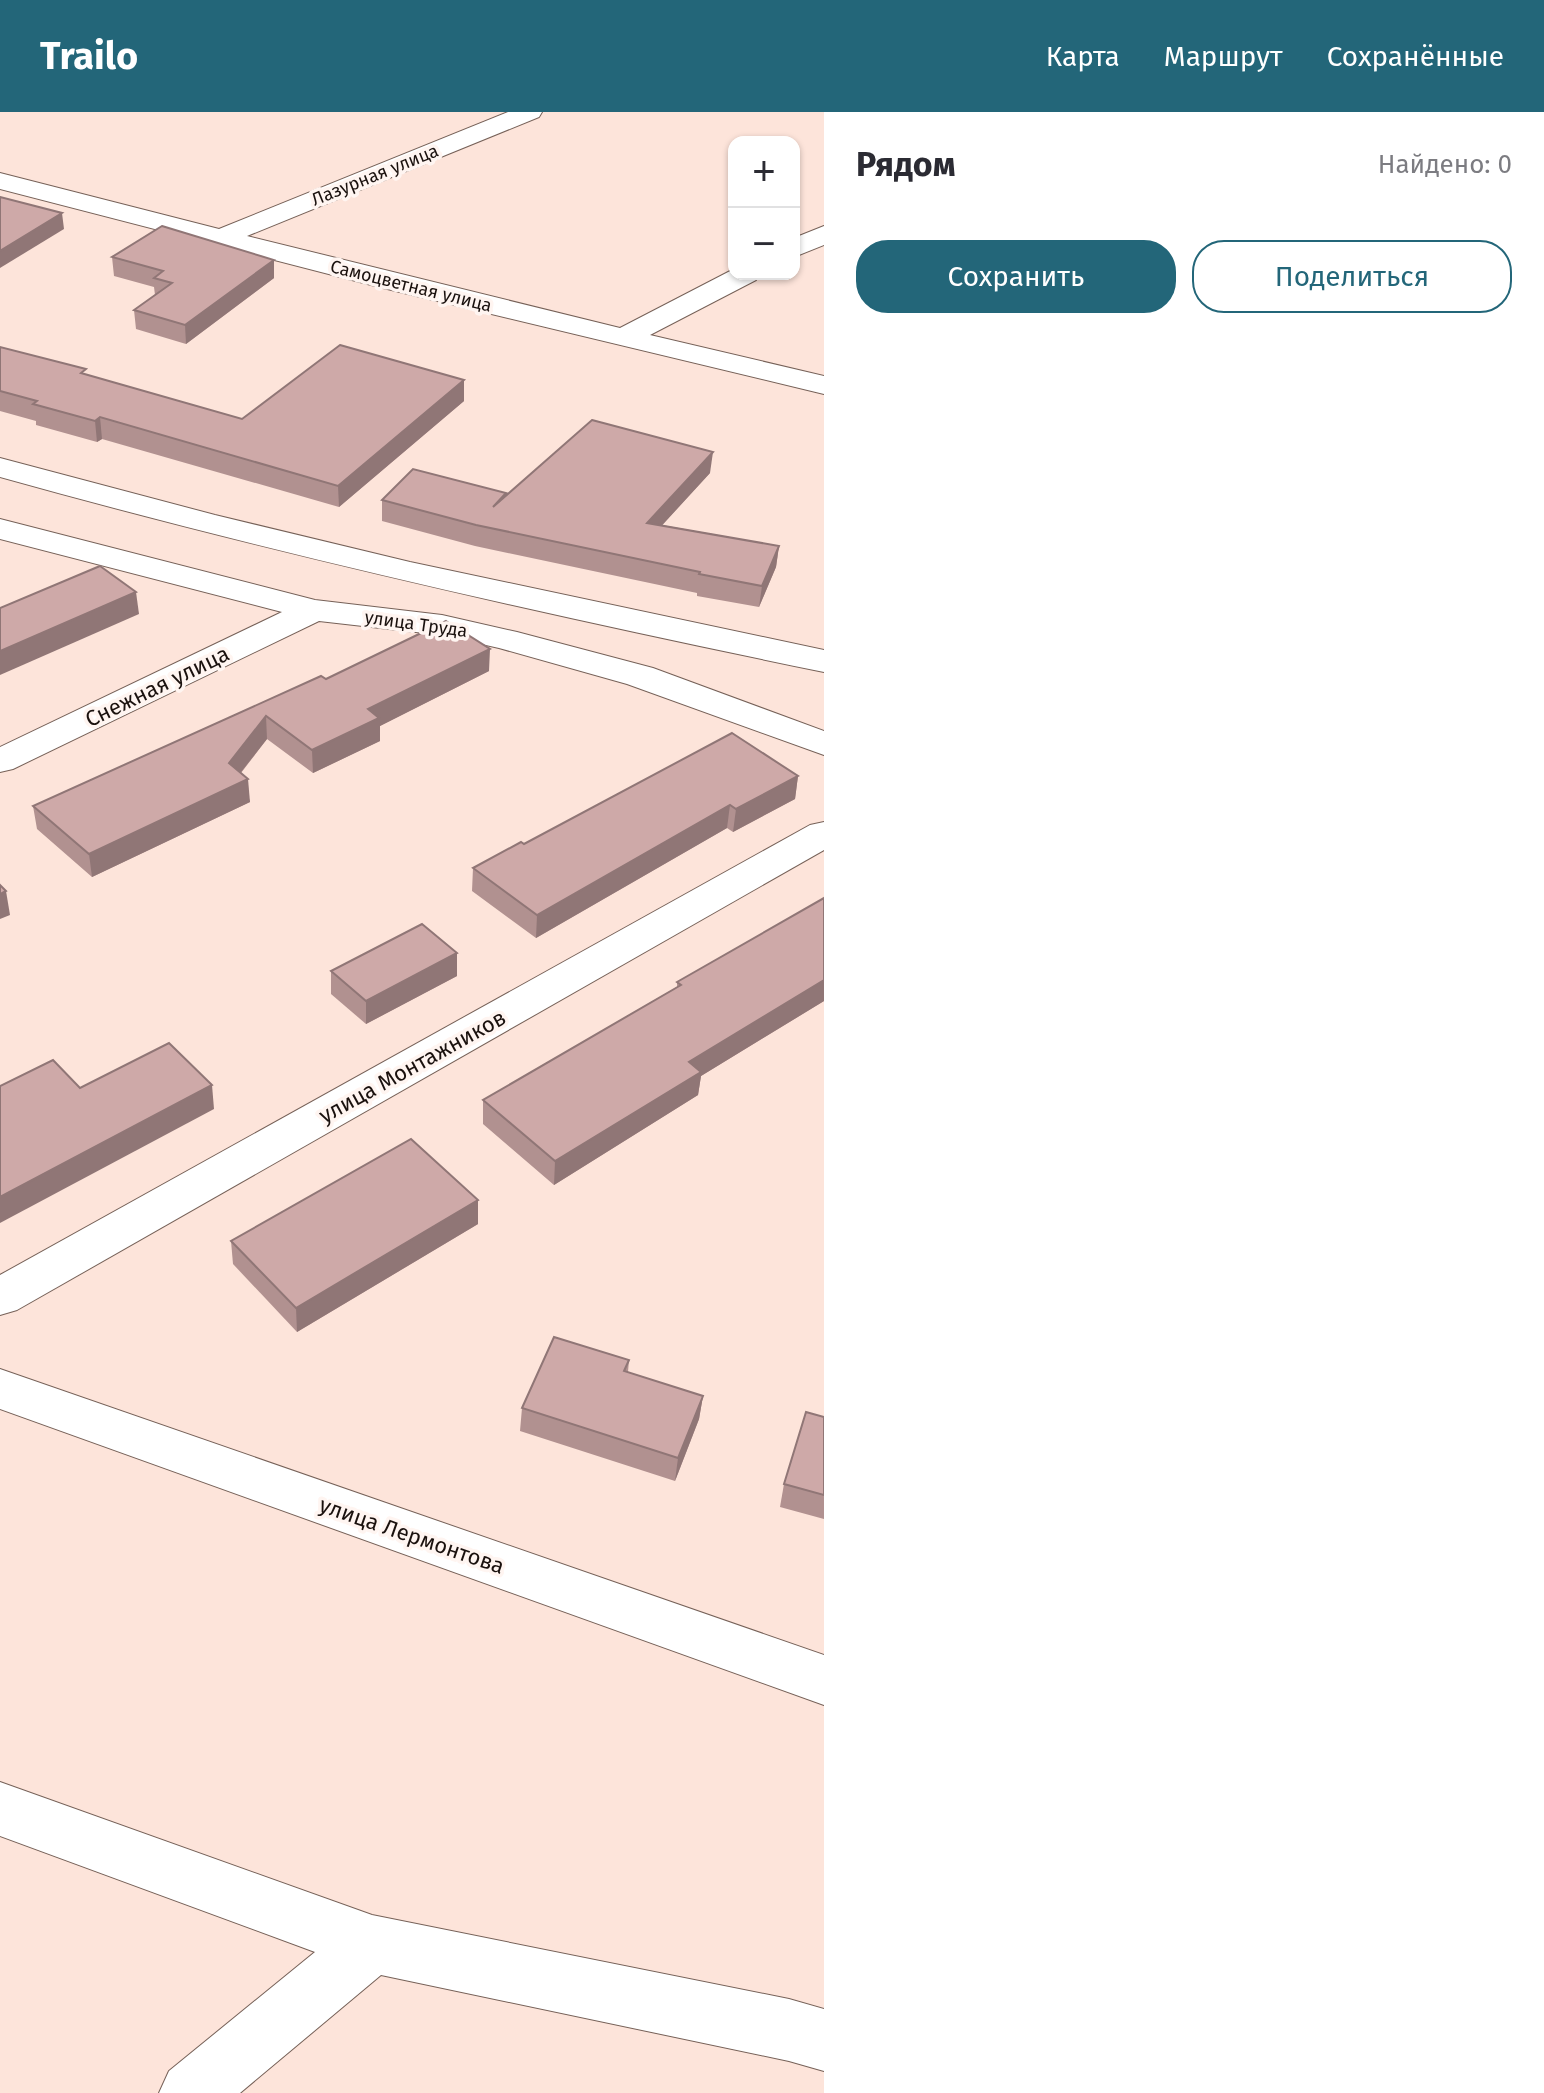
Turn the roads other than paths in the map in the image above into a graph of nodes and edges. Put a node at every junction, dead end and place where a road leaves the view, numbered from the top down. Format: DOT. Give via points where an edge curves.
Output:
graph roads {
  1 [pos="530,112"];
  2 [pos="0,181"];
  3 [pos="824,234"];
  4 [pos="220,238"];
  5 [pos="800,246"];
  6 [pos="734,280"];
  7 [pos="624,337"];
  8 [pos="824,385"];
  9 [pos="0,467"];
  10 [pos="0,529"];
  11 [pos="314,610"];
  12 [pos="824,661"];
  13 [pos="824,744"];
  14 [pos="0,761"];
  15 [pos="824,834"];
  16 [pos="0,1297"];
  17 [pos="0,1389"];
  18 [pos="824,1680"];
  19 [pos="0,1809"];
  20 [pos="372,1944"];
  21 [pos="824,2040"];
  22 [pos="191,2093"];
  1 -- 4 [label="street, Лазурная улица"];
  2 -- 4 [label="street, Самоцветная улица"];
  3 -- 5 [label="street"];
  4 -- 7 [label="street, Самоцветная улица"];
  6 -- 7 [label="street"];
  7 -- 8 [label="street, Самоцветная улица"];
  9 -- 12 [label="street" via="335,557"];
  10 -- 11 [label="street, улица Труда"];
  11 -- 13 [label="street, улица Труда" via="442,625 505,639 640,676"];
  11 -- 14 [label="street, Снежная улица"];
  15 -- 16 [label="street, улица Монтажников"];
  17 -- 18 [label="street, улица Лермонтова"];
  19 -- 20 [label="street"];
  20 -- 21 [label="street"];
  20 -- 22 [label="street"];
}
